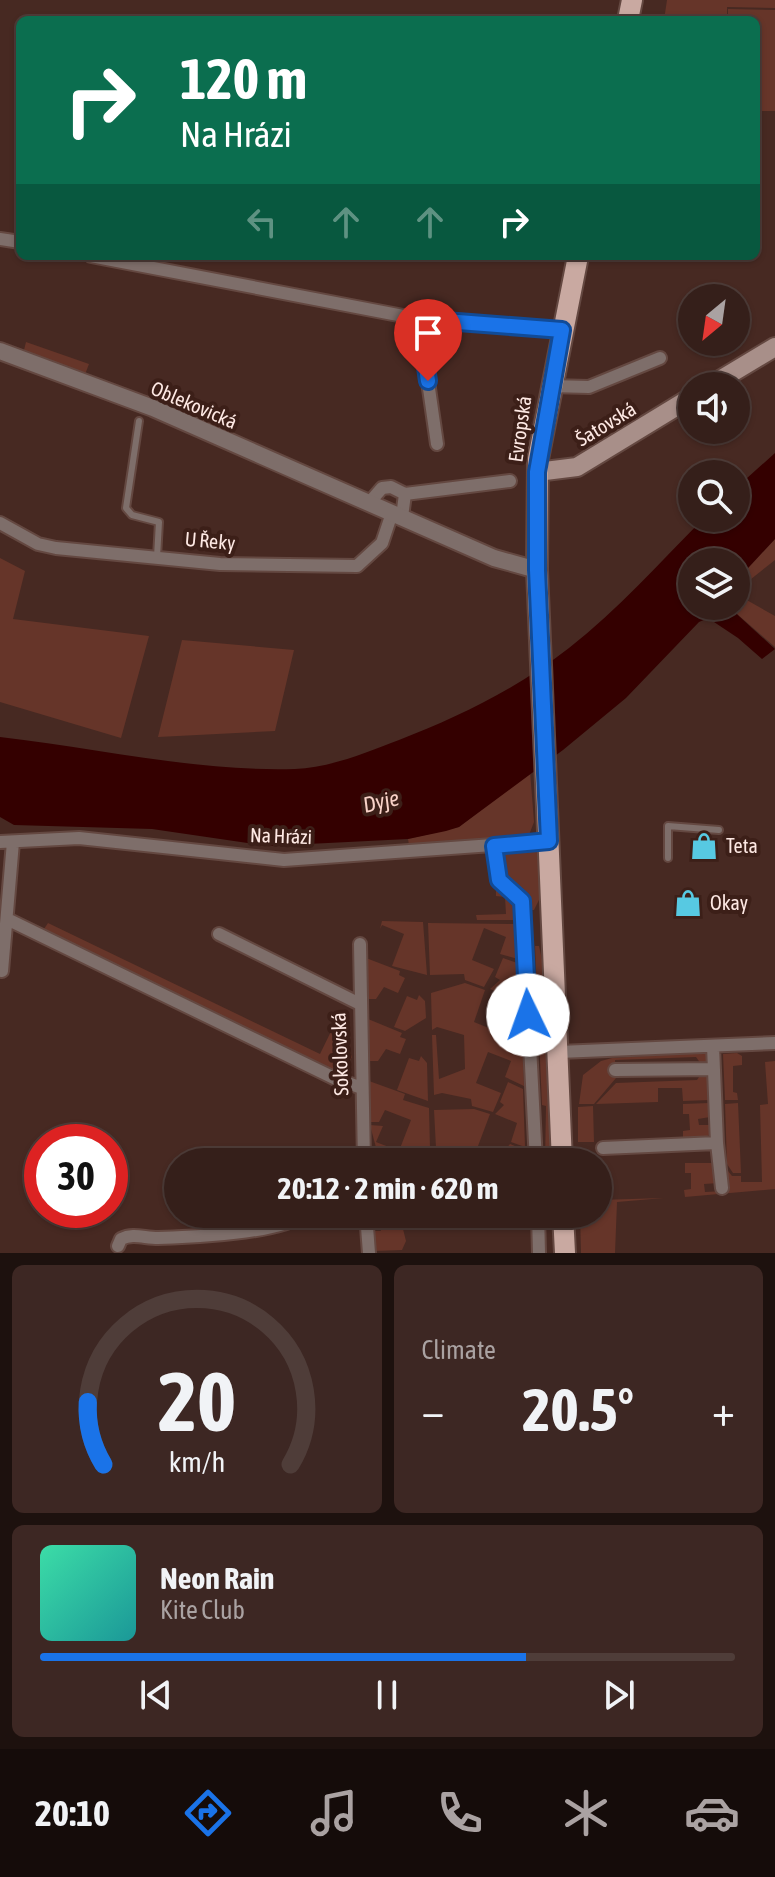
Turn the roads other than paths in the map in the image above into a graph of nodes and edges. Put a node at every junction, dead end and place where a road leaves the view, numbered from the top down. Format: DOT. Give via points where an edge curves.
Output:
graph roads {
  1 [pos="112,260"];
  2 [pos="577,260"];
  3 [pos="419,319"];
  4 [pos="562,330"];
  5 [pos="775,347"];
  6 [pos="0,351"];
  7 [pos="660,358"];
  8 [pos="733,372"];
  9 [pos="550,386"];
  10 [pos="678,406"];
  11 [pos="139,421"];
  12 [pos="437,444"];
  13 [pos="537,472"];
  14 [pos="510,481"];
  15 [pos="405,494"];
  16 [pos="369,503"];
  17 [pos="397,515"];
  18 [pos="0,523"];
  19 [pos="157,557"];
  20 [pos="537,570"];
  21 [pos="719,830"];
  22 [pos="549,841"];
  23 [pos="7,842"];
  24 [pos="494,846"];
  25 [pos="668,858"];
  26 [pos="9,920"];
  27 [pos="219,934"];
  28 [pos="360,944"];
  29 [pos="2,971"];
  30 [pos="358,1003"];
  31 [pos="775,1043"];
  32 [pos="713,1046"];
  33 [pos="559,1052"];
  34 [pos="714,1069"];
  35 [pos="615,1070"];
  36 [pos="362,1088"];
  37 [pos="717,1143"];
  38 [pos="364,1148"];
  39 [pos="535,1148"];
  40 [pos="562,1148"];
  41 [pos="603,1148"];
  42 [pos="722,1188"];
  43 [pos="278,1228"];
  44 [pos="367,1228"];
  45 [pos="538,1228"];
  46 [pos="564,1228"];
  47 [pos="118,1246"];
  48 [pos="369,1253"];
  49 [pos="539,1253"];
  50 [pos="565,1253"];
  1 -- 3 [label="street"];
  2 -- 4 [label="main road, Evropská"];
  3 -- 4 [label="street"];
  3 -- 12 [label="street"];
  4 -- 9 [label="main road, Evropská"];
  5 -- 8 [label="main road"];
  6 -- 16 [label="street, Oblekovická" via="153,408"];
  7 -- 9 [label="street" via="589,387"];
  9 -- 13 [label="main road, Evropská"];
  10 -- 13 [label="main road, Šatovská" via="577,467"];
  11 -- 19 [label="lane" via="126,508 132,515 159,522"];
  13 -- 20 [label="main road, Evropská"];
  14 -- 15 [label="street"];
  15 -- 16 [label="street" via="382,488"];
  15 -- 17 [label="street"];
  16 -- 17 [label="street, Oblekovická"];
  17 -- 19 [label="street, U Řeky" via="382,543 357,566 220,564"];
  17 -- 20 [label="street, Oblekovická" via="515,566"];
  18 -- 19 [label="street, U Řeky" via="38,544"];
  20 -- 22 [label="main road, Evropská"];
  21 -- 25 [label="lane" via="668,826"];
  22 -- 24 [label="street, Na Hrázi"];
  22 -- 33 [label="main road, Evropská"];
  23 -- 24 [label="street, Na Hrázi" via="79,838 284,860"];
  23 -- 26 [label="street, Na Hrázi"];
  24 -- 39 [label="street" via="499,880 522,904"];
  26 -- 29 [label="street, Na Hrázi"];
  26 -- 36 [label="street"];
  27 -- 30 [label="street"];
  28 -- 30 [label="street, Sokolovská"];
  30 -- 36 [label="street, Sokolovská"];
  31 -- 32 [label="street"];
  32 -- 33 [label="street"];
  32 -- 34 [label="street"];
  33 -- 40 [label="main road, Evropská"];
  34 -- 35 [label="street"];
  34 -- 37 [label="street"];
  36 -- 38 [label="street, Sokolovská"];
  37 -- 41 [label="street"];
  37 -- 42 [label="street"];
  43 -- 47 [label="street" via="128,1236"];
  44 -- 48 [label="street"];
  45 -- 49 [label="street"];
  46 -- 50 [label="main road"];
}
